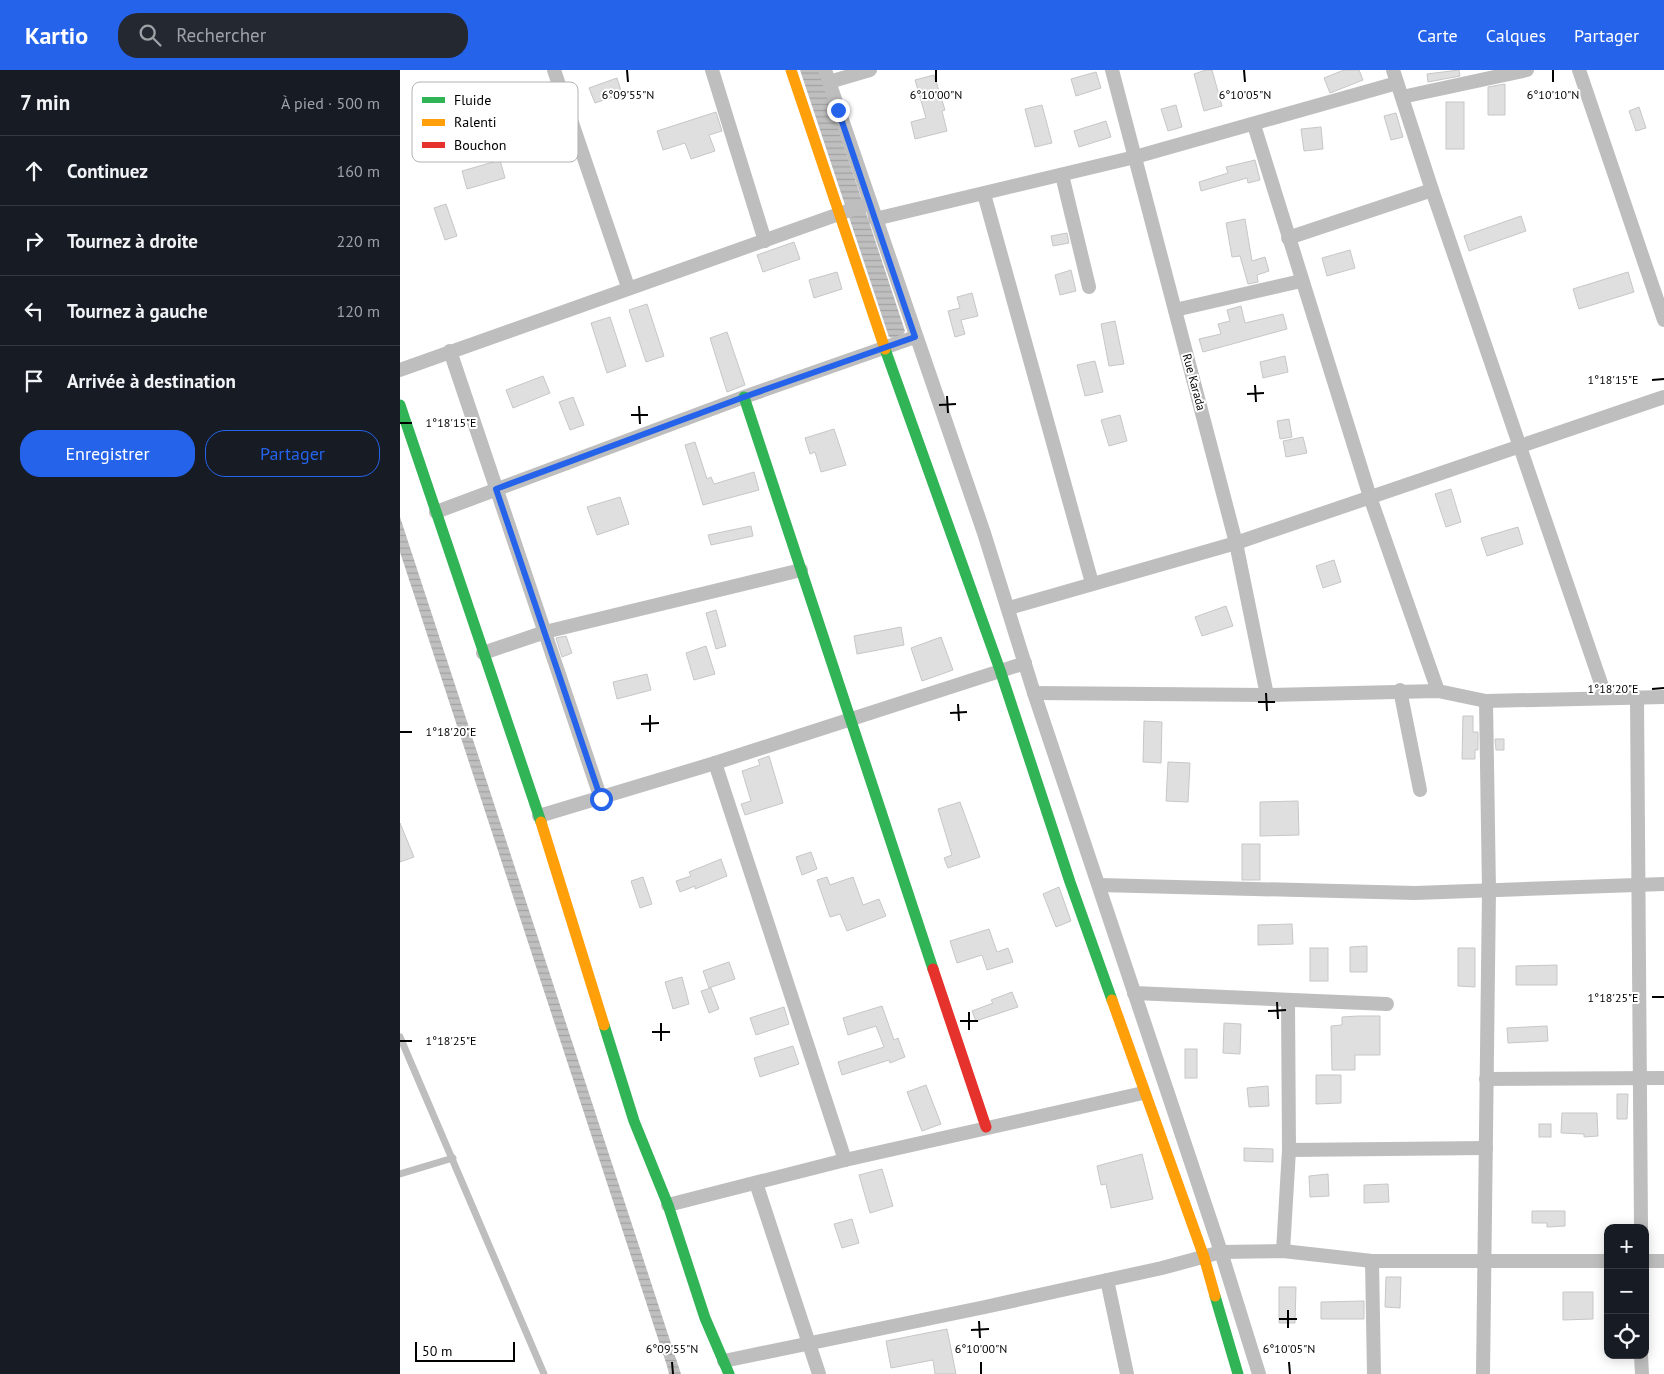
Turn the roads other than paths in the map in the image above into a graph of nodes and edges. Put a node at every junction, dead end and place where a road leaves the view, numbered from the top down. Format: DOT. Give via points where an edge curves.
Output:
graph roads {
  1 [pos="554,70"];
  2 [pos="712,70"];
  3 [pos="791,70"];
  4 [pos="870,70"];
  5 [pos="1112,70"];
  6 [pos="1527,70"];
  7 [pos="1579,70"];
  8 [pos="827,76"];
  9 [pos="1395,77"];
  10 [pos="558,82"];
  11 [pos="1402,98"];
  12 [pos="1254,125"];
  13 [pos="578,141"];
  14 [pos="1135,157"];
  15 [pos="1062,175"];
  16 [pos="1432,190"];
  17 [pos="984,194"];
  18 [pos="867,204"];
  19 [pos="842,212"];
  20 [pos="875,220"];
  21 [pos="1288,238"];
  22 [pos="765,241"];
  23 [pos="1301,281"];
  24 [pos="1089,287"];
  25 [pos="628,288"];
  26 [pos="1175,310"];
  27 [pos="1664,320"];
  28 [pos="901,343"];
  29 [pos="450,352"];
  30 [pos="400,370"];
  31 [pos="744,397"];
  32 [pos="1664,397"];
  33 [pos="400,405"];
  34 [pos="1521,446"];
  35 [pos="496,489"];
  36 [pos="1370,498"];
  37 [pos="436,512"];
  38 [pos="1236,543"];
  39 [pos="801,570"];
  40 [pos="1092,583"];
  41 [pos="1009,608"];
  42 [pos="545,632"];
  43 [pos="483,652"];
  44 [pos="1026,663"];
  45 [pos="1000,670"];
  46 [pos="1400,690"];
  47 [pos="1438,691"];
  48 [pos="1034,693"];
  49 [pos="1267,695"];
  50 [pos="1636,697"];
  51 [pos="1664,697"];
  52 [pos="1606,698"];
  53 [pos="1486,701"];
  54 [pos="850,720"];
  55 [pos="715,763"];
  56 [pos="1420,790"];
  57 [pos="601,799"];
  58 [pos="539,816"];
  59 [pos="1640,884"];
  60 [pos="1664,884"];
  61 [pos="1099,885"];
  62 [pos="1489,890"];
  63 [pos="1134,993"];
  64 [pos="1288,1001"];
  65 [pos="1387,1004"];
  66 [pos="400,1037"];
  67 [pos="1641,1078"];
  68 [pos="1664,1078"];
  69 [pos="1486,1079"];
  70 [pos="1143,1093"];
  71 [pos="986,1126"];
  72 [pos="1486,1148"];
  73 [pos="1289,1150"];
  74 [pos="453,1158"];
  75 [pos="845,1160"];
  76 [pos="400,1174"];
  77 [pos="756,1183"];
  78 [pos="668,1205"];
  79 [pos="1641,1224"];
  80 [pos="1284,1251"];
  81 [pos="1221,1252"];
  82 [pos="1204,1257"];
  83 [pos="1372,1261"];
  84 [pos="1484,1261"];
  85 [pos="1604,1261"];
  86 [pos="1649,1261"];
  87 [pos="1664,1261"];
  88 [pos="1107,1280"];
  89 [pos="809,1343"];
  90 [pos="1642,1359"];
  91 [pos="726,1368"];
  92 [pos="544,1374"];
  93 [pos="819,1374"];
  94 [pos="1127,1374"];
  95 [pos="1238,1374"];
  96 [pos="1259,1374"];
  97 [pos="1374,1374"];
  98 [pos="1483,1374"];
  99 [pos="1642,1374"];
  1 -- 10 [label="street"];
  2 -- 22 [label="street"];
  3 -- 19 [label="street"];
  4 -- 8 [label="street"];
  5 -- 14 [label="street, Rue Karada"];
  6 -- 11 [label="street"];
  7 -- 27 [label="street"];
  8 -- 18 [label="street"];
  9 -- 11 [label="street"];
  9 -- 12 [label="street"];
  11 -- 16 [label="street"];
  12 -- 14 [label="street"];
  12 -- 21 [label="street"];
  13 -- 25 [label="street"];
  14 -- 15 [label="street"];
  14 -- 26 [label="street, Rue Karada"];
  15 -- 17 [label="street"];
  15 -- 24 [label="street"];
  16 -- 21 [label="street"];
  16 -- 34 [label="street"];
  17 -- 20 [label="street"];
  17 -- 40 [label="street"];
  18 -- 19 [label="street"];
  18 -- 20 [label="street"];
  19 -- 22 [label="street"];
  19 -- 28 [label="street"];
  20 -- 28 [label="street"];
  21 -- 23 [label="street"];
  22 -- 25 [label="street"];
  23 -- 26 [label="street"];
  23 -- 36 [label="street"];
  25 -- 29 [label="street"];
  26 -- 38 [label="street, Rue Karada"];
  28 -- 31 [label="street"];
  28 -- 41 [label="street"];
  28 -- 45 [label="street"];
  29 -- 30 [label="street"];
  29 -- 35 [label="street"];
  31 -- 35 [label="street"];
  31 -- 39 [label="street"];
  32 -- 34 [label="street"];
  33 -- 37 [label="street"];
  34 -- 36 [label="street"];
  34 -- 52 [label="street"];
  35 -- 37 [label="street"];
  35 -- 42 [label="street"];
  36 -- 38 [label="street"];
  36 -- 47 [label="street"];
  37 -- 43 [label="street"];
  38 -- 40 [label="street"];
  38 -- 49 [label="street, Rue Karada"];
  39 -- 42 [label="street"];
  39 -- 54 [label="street"];
  40 -- 41 [label="street"];
  41 -- 44 [label="street"];
  42 -- 43 [label="street"];
  42 -- 57 [label="street"];
  43 -- 58 [label="street"];
  44 -- 45 [label="street"];
  44 -- 48 [label="street"];
  45 -- 54 [label="street"];
  45 -- 70 [label="street"];
  46 -- 47 [label="street"];
  46 -- 49 [label="street"];
  46 -- 56 [label="street"];
  47 -- 53 [label="street"];
  48 -- 49 [label="street"];
  48 -- 61 [label="street"];
  50 -- 51 [label="street"];
  50 -- 52 [label="street"];
  50 -- 59 [label="street"];
  52 -- 53 [label="street"];
  53 -- 62 [label="street"];
  54 -- 55 [label="street"];
  54 -- 71 [label="street"];
  55 -- 57 [label="street"];
  55 -- 75 [label="street"];
  57 -- 58 [label="street"];
  58 -- 78 [label="street" via="632,1113"];
  59 -- 60 [label="street"];
  59 -- 62 [label="street"];
  59 -- 67 [label="street"];
  61 -- 62 [label="street" via="1415,893"];
  61 -- 63 [label="street"];
  62 -- 69 [label="street"];
  63 -- 64 [label="street"];
  63 -- 81 [label="street"];
  64 -- 65 [label="street"];
  64 -- 73 [label="street"];
  66 -- 74 [label="lane"];
  67 -- 68 [label="street"];
  67 -- 69 [label="street"];
  67 -- 79 [label="street"];
  69 -- 72 [label="street"];
  70 -- 71 [label="street"];
  70 -- 82 [label="street"];
  71 -- 75 [label="street"];
  72 -- 73 [label="street"];
  72 -- 84 [label="street"];
  73 -- 80 [label="street"];
  74 -- 76 [label="lane"];
  74 -- 92 [label="lane"];
  75 -- 77 [label="street"];
  77 -- 78 [label="street"];
  77 -- 89 [label="street"];
  78 -- 91 [label="street" via="705,1318"];
  80 -- 81 [label="street"];
  80 -- 83 [label="street"];
  81 -- 82 [label="street"];
  81 -- 96 [label="street"];
  82 -- 88 [label="street"];
  82 -- 95 [label="street"];
  83 -- 84 [label="street"];
  83 -- 97 [label="street"];
  84 -- 85 [label="street"];
  84 -- 98 [label="street"];
  86 -- 87 [label="street"];
  88 -- 89 [label="street"];
  88 -- 94 [label="street"];
  89 -- 91 [label="street"];
  89 -- 93 [label="street"];
  90 -- 99 [label="street"];
}
